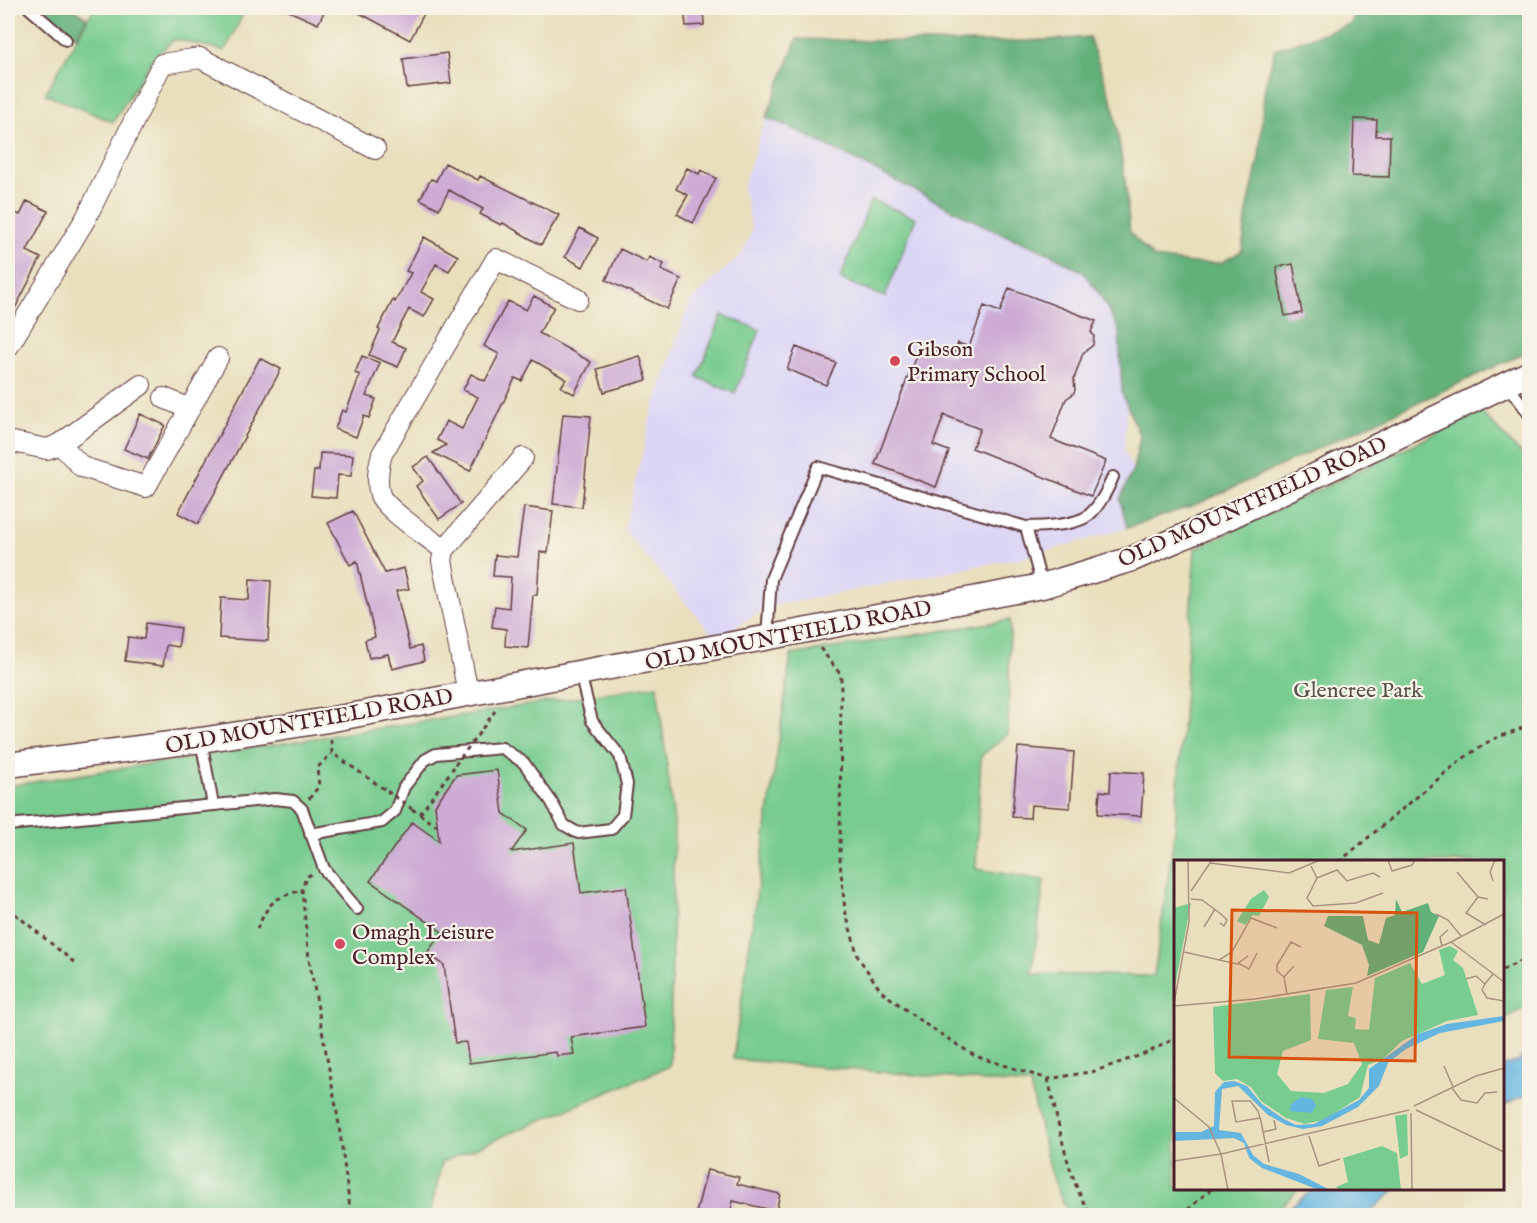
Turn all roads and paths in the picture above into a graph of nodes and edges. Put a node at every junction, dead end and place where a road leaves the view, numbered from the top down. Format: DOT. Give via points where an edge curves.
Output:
graph roads {
  1 [pos="29,8"];
  2 [pos="66,40"];
  3 [pos="375,149"];
  4 [pos="578,299"];
  5 [pos="8,348"];
  6 [pos="218,358"];
  7 [pos="1530,374"];
  8 [pos="1507,384"];
  9 [pos="141,385"];
  10 [pos="164,398"];
  11 [pos="190,409"];
  12 [pos="1530,415"];
  13 [pos="8,441"];
  14 [pos="60,444"];
  15 [pos="523,458"];
  16 [pos="1113,477"];
  17 [pos="1026,527"];
  18 [pos="444,550"];
  19 [pos="1041,586"];
  20 [pos="805,631"];
  21 [pos="767,638"];
  22 [pos="580,673"];
  23 [pos="468,693"];
  24 [pos="328,720"];
  25 [pos="1530,725"];
  26 [pos="477,736"];
  27 [pos="201,740"];
  28 [pos="332,753"];
  29 [pos="8,765"];
  30 [pos="213,805"];
  31 [pos="302,809"];
  32 [pos="420,814"];
  33 [pos="8,825"];
  34 [pos="437,826"];
  35 [pos="310,834"];
  36 [pos="1340,860"];
  37 [pos="324,869"];
  38 [pos="302,890"];
  39 [pos="8,908"];
  40 [pos="357,909"];
  41 [pos="257,929"];
  42 [pos="1530,957"];
  43 [pos="76,964"];
  44 [pos="1504,970"];
  45 [pos="1174,1039"];
  46 [pos="1048,1079"];
  47 [pos="1210,1190"];
  48 [pos="351,1215"];
  49 [pos="1092,1215"];
  50 [pos="1181,1215"];
  1 -- 2 [label="lane"];
  3 -- 5 [label="street" via="200,58 162,64 86,218"];
  4 -- 18 [label="street" via="496,259 382,454 378,471 381,498"];
  6 -- 11 [label="street"];
  7 -- 8 [label="street, OLD MOUNTFIELD ROAD"];
  8 -- 12 [label="lane"];
  8 -- 19 [label="street, OLD MOUNTFIELD ROAD" via="1132,559"];
  9 -- 14 [label="street"];
  10 -- 11 [label="street"];
  11 -- 14 [label="street" via="146,487 82,467"];
  13 -- 14 [label="street" via="47,449"];
  15 -- 18 [label="street"];
  16 -- 17 [label="lane" via="1089,516 1051,527"];
  17 -- 19 [label="lane"];
  17 -- 21 [label="lane" via="818,467 771,579"];
  18 -- 23 [label="street" via="442,561"];
  19 -- 20 [label="street, OLD MOUNTFIELD ROAD"];
  20 -- 21 [label="street, OLD MOUNTFIELD ROAD"];
  20 -- 46 [label="path" via="841,675 840,862 845,910 858,957 881,990 922,1022 975,1056"];
  21 -- 22 [label="street, OLD MOUNTFIELD ROAD"];
  22 -- 23 [label="street, OLD MOUNTFIELD ROAD"];
  22 -- 35 [label="lane" via="592,721 620,756 627,784 623,815 611,829 578,833 564,825 524,763 502,748 436,754 425,760 404,787 395,811 382,822"];
  23 -- 24 [label="street, OLD MOUNTFIELD ROAD"];
  24 -- 27 [label="street, OLD MOUNTFIELD ROAD"];
  24 -- 28 [label="path"];
  25 -- 36 [label="path" via="1491,740 1461,760"];
  26 -- 32 [label="path, bridge"];
  27 -- 29 [label="street, OLD MOUNTFIELD ROAD"];
  27 -- 30 [label="lane"];
  28 -- 31 [label="path" via="317,768 319,786"];
  28 -- 32 [label="path, bridge"];
  30 -- 31 [label="lane" via="275,799 293,801"];
  30 -- 33 [label="lane"];
  31 -- 35 [label="lane"];
  32 -- 34 [label="path"];
  35 -- 37 [label="lane"];
  37 -- 38 [label="path" via="306,877"];
  37 -- 40 [label="lane"];
  38 -- 41 [label="path" via="269,904"];
  38 -- 48 [label="path" via="309,959"];
  39 -- 43 [label="path"];
  42 -- 44 [label="path"];
  45 -- 46 [label="path" via="1095,1071"];
  46 -- 49 [label="path" via="1066,1156"];
  47 -- 50 [label="path"];
}
